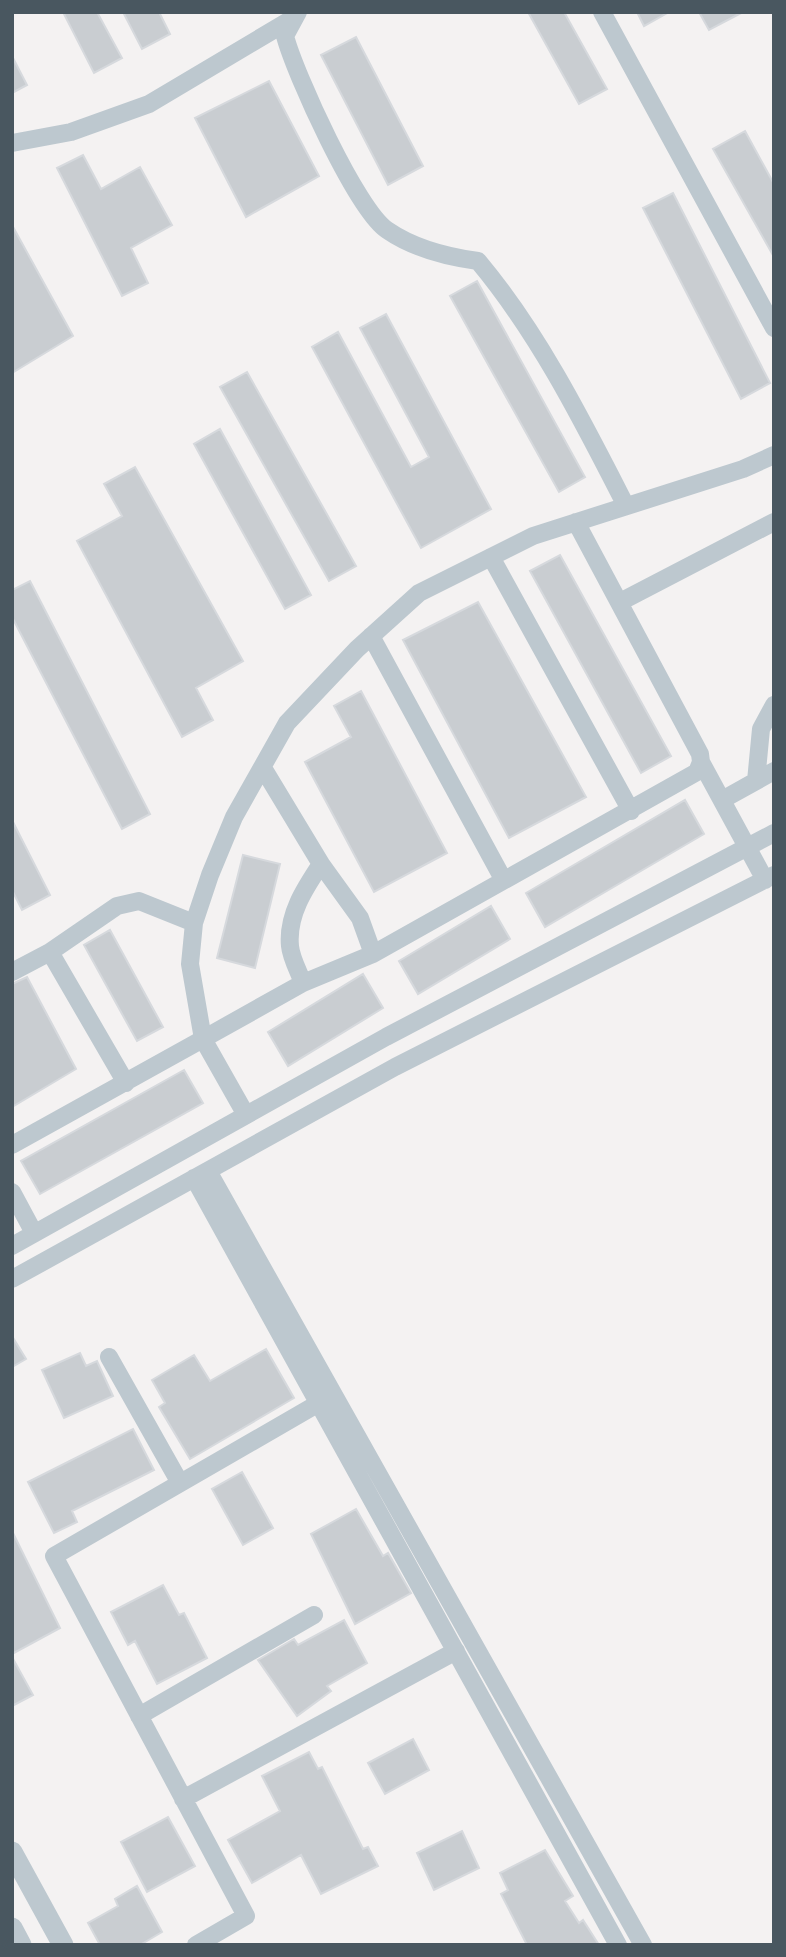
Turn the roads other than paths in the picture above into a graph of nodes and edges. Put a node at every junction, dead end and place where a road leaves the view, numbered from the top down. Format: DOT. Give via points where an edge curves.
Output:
graph roads {
  1 [pos="602,12"];
  2 [pos="295,16"];
  3 [pos="12,142"];
  4 [pos="774,328"];
  5 [pos="774,455"];
  6 [pos="626,506"];
  7 [pos="576,522"];
  8 [pos="774,522"];
  9 [pos="491,557"];
  10 [pos="620,602"];
  11 [pos="371,636"];
  12 [pos="774,705"];
  13 [pos="701,762"];
  14 [pos="263,768"];
  15 [pos="774,771"];
  16 [pos="756,781"];
  17 [pos="722,800"];
  18 [pos="631,811"];
  19 [pos="774,833"];
  20 [pos="747,848"];
  21 [pos="321,864"];
  22 [pos="769,878"];
  23 [pos="503,879"];
  24 [pos="194,923"];
  25 [pos="50,952"];
  26 [pos="373,954"];
  27 [pos="15,965"];
  28 [pos="303,984"];
  29 [pos="203,1039"];
  30 [pos="126,1083"];
  31 [pos="246,1115"];
  32 [pos="12,1144"];
  33 [pos="201,1175"];
  34 [pos="12,1192"];
  35 [pos="34,1233"];
  36 [pos="12,1245"];
  37 [pos="12,1279"];
  38 [pos="109,1357"];
  39 [pos="319,1404"];
  40 [pos="180,1483"];
  41 [pos="314,1615"];
  42 [pos="456,1651"];
  43 [pos="139,1716"];
  44 [pos="183,1799"];
  45 [pos="12,1852"];
  46 [pos="12,1928"];
  47 [pos="22,1945"];
  48 [pos="63,1945"];
  49 [pos="196,1945"];
  50 [pos="618,1945"];
  51 [pos="643,1945"];
  1 -- 4 [label="street"];
  2 -- 3 [label="street" via="149,104 71,132"];
  2 -- 6 [label="street" via="285,36 292,62 366,204 386,230 443,256 478,261 513,306"];
  5 -- 6 [label="street"];
  6 -- 7 [label="street"];
  7 -- 9 [label="street"];
  7 -- 10 [label="street"];
  8 -- 10 [label="street"];
  9 -- 11 [label="street" via="419,593"];
  9 -- 18 [label="street"];
  10 -- 13 [label="street"];
  11 -- 14 [label="street" via="287,723"];
  11 -- 23 [label="street"];
  12 -- 16 [label="street" via="761,729"];
  13 -- 17 [label="street"];
  13 -- 18 [label="street" via="694,776"];
  14 -- 21 [label="street"];
  14 -- 24 [label="street" via="234,817"];
  15 -- 16 [label="street"];
  16 -- 17 [label="street"];
  17 -- 20 [label="street"];
  18 -- 23 [label="street"];
  19 -- 20 [label="street"];
  20 -- 22 [label="street"];
  20 -- 31 [label="street"];
  21 -- 26 [label="street" via="360,918"];
  21 -- 28 [label="street" via="301,893 294,917 290,947"];
  22 -- 33 [label="street" via="395,1067"];
  23 -- 26 [label="street"];
  24 -- 25 [label="street" via="139,901 117,906"];
  24 -- 29 [label="street" via="190,964"];
  25 -- 27 [label="street"];
  25 -- 30 [label="street"];
  26 -- 28 [label="street"];
  28 -- 29 [label="street"];
  29 -- 30 [label="street"];
  29 -- 31 [label="street"];
  30 -- 32 [label="street"];
  31 -- 35 [label="street"];
  33 -- 37 [label="street"];
  33 -- 39 [label="street"];
  33 -- 51 [label="street"];
  34 -- 35 [label="street"];
  35 -- 36 [label="street"];
  38 -- 40 [label="street"];
  39 -- 40 [label="street"];
  39 -- 42 [label="street"];
  40 -- 43 [label="street" via="54,1556"];
  41 -- 43 [label="street"];
  42 -- 44 [label="street"];
  42 -- 50 [label="street"];
  43 -- 44 [label="street"];
  44 -- 49 [label="street" via="246,1916"];
  45 -- 48 [label="street"];
  46 -- 47 [label="street"];
}
